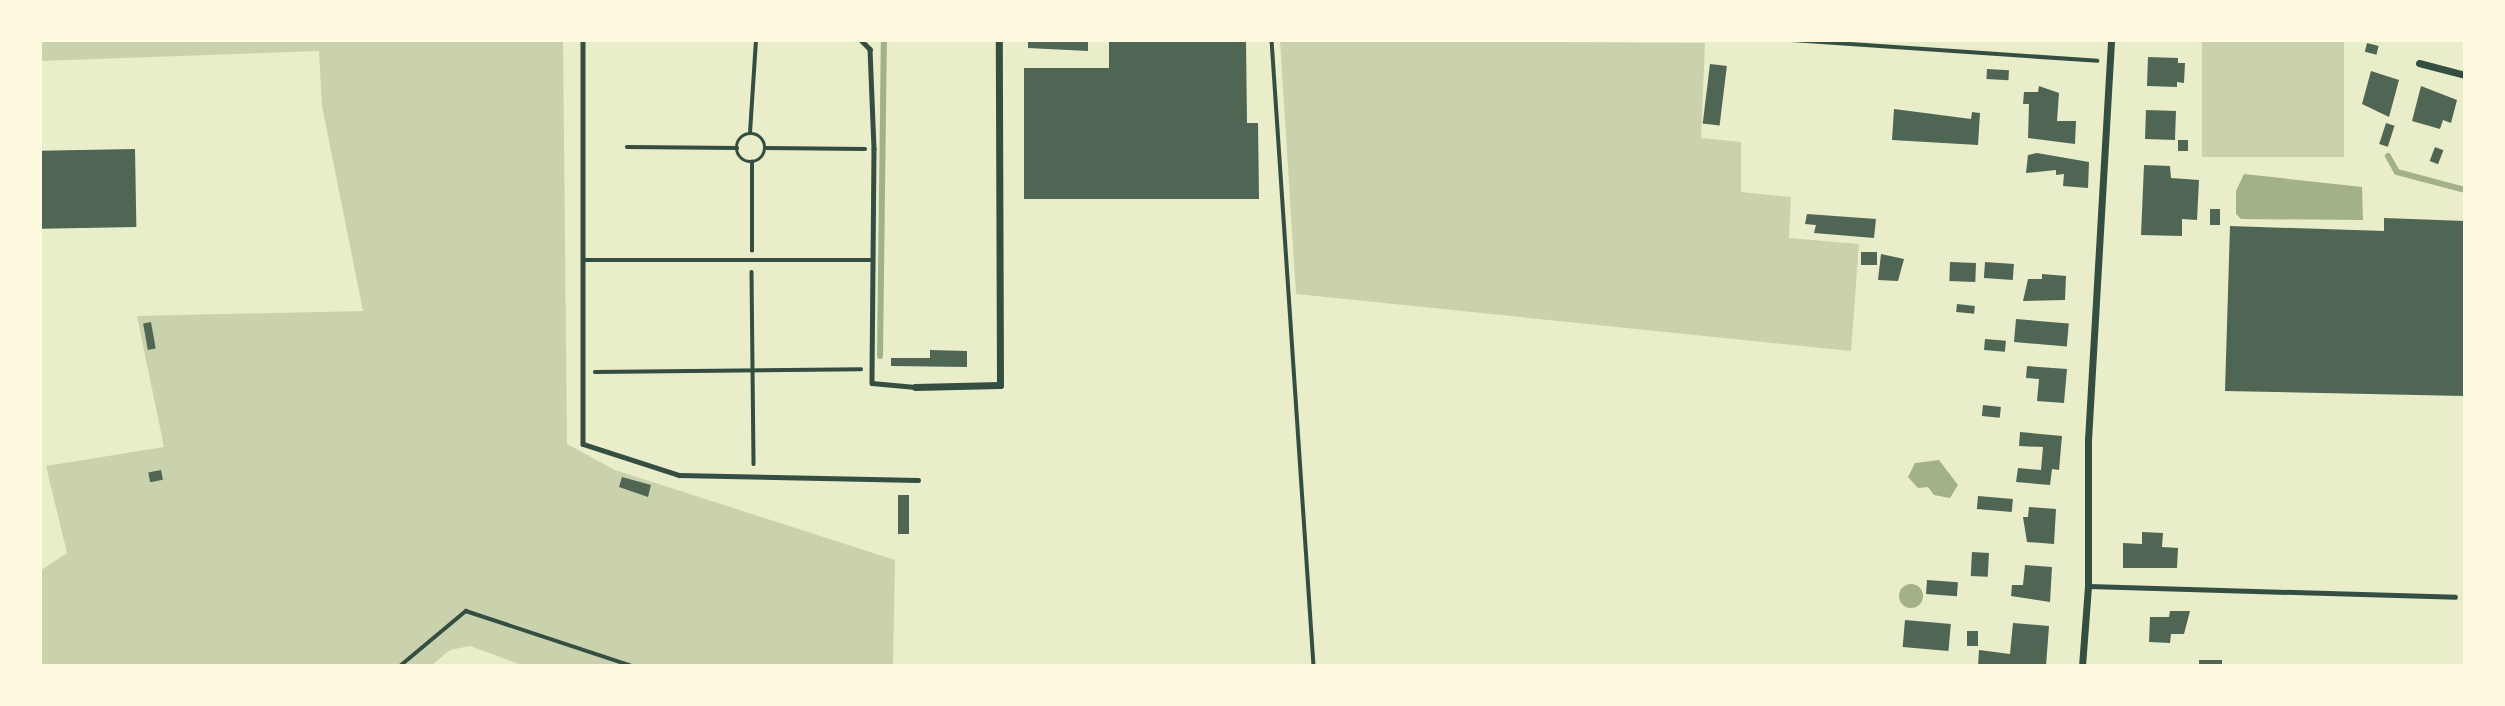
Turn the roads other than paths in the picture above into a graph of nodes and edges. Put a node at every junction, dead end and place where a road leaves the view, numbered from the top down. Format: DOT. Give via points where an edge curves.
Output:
graph roads {
  1 [pos="583,40"];
  2 [pos="861,40"];
  3 [pos="999,40"];
  4 [pos="2112,40"];
  5 [pos="2419,63"];
  6 [pos="2465,75"];
  7 [pos="583,260"];
  8 [pos="871,260"];
  9 [pos="915,387"];
  10 [pos="918,480"];
  11 [pos="2088,586"];
  12 [pos="2455,597"];
  13 [pos="2082,666"];
  1 -- 7 [label="lane"];
  2 -- 8 [label="lane" via="870,49 874,149"];
  3 -- 9 [label="street" via="1000,385"];
  4 -- 11 [label="street" via="2088,440"];
  5 -- 6 [label="street"];
  7 -- 8 [label="lane"];
  7 -- 10 [label="lane" via="583,444 679,475"];
  8 -- 9 [label="lane" via="872,383"];
  11 -- 12 [label="lane"];
  11 -- 13 [label="street"];
}
